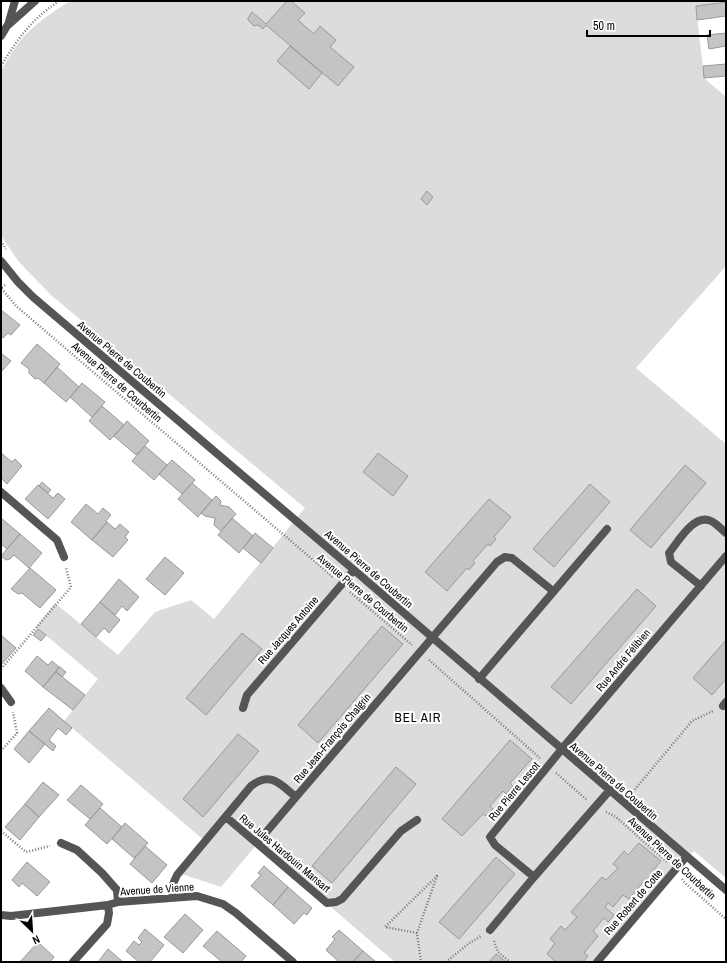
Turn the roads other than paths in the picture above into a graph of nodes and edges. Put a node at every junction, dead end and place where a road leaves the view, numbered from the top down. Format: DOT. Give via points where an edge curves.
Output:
graph roads {
  1 [pos="15,1"];
  2 [pos="35,1"];
  3 [pos="7,26"];
  4 [pos="1,36"];
  5 [pos="1,261"];
  6 [pos="1,492"];
  7 [pos="607,529"];
  8 [pos="726,533"];
  9 [pos="726,556"];
  10 [pos="64,557"];
  11 [pos="354,570"];
  12 [pos="701,586"];
  13 [pos="553,591"];
  14 [pos="432,638"];
  15 [pos="479,679"];
  16 [pos="1,688"];
  17 [pos="11,702"];
  18 [pos="243,708"];
  19 [pos="562,750"];
  20 [pos="609,790"];
  21 [pos="296,797"];
  22 [pos="226,817"];
  23 [pos="417,820"];
  24 [pos="61,843"];
  25 [pos="257,843"];
  26 [pos="686,857"];
  27 [pos="534,878"];
  28 [pos="726,890"];
  29 [pos="172,897"];
  30 [pos="118,902"];
  31 [pos="108,905"];
  32 [pos="1,916"];
  33 [pos="490,930"];
  34 [pos="73,962"];
  35 [pos="293,962"];
  36 [pos="597,962"];
  1 -- 3 [label="street"];
  2 -- 3 [label="street"];
  3 -- 4 [label="street"];
  5 -- 11 [label="street, Avenue Pierre de Coubertin" via="33,297"];
  6 -- 10 [label="street" via="57,540"];
  7 -- 13 [label="street"];
  8 -- 12 [label="street" via="711,521 694,522 669,553 671,562"];
  9 -- 12 [label="street, Rue André Félibien"];
  11 -- 14 [label="street, Avenue Pierre de Coubertin"];
  11 -- 18 [label="street, Rue Jacques Antoine" via="248,695"];
  12 -- 19 [label="street, Rue André Félibien"];
  13 -- 14 [label="street, Rue Jean-François Chalgrin" via="512,558 505,557 497,562"];
  13 -- 15 [label="street"];
  14 -- 15 [label="street, Avenue Pierre de Coubertin"];
  14 -- 21 [label="street, Rue Jean-François Chalgrin"];
  15 -- 19 [label="street, Avenue Pierre de Coubertin"];
  16 -- 17 [label="street"];
  19 -- 20 [label="street, Avenue Pierre de Coubertin"];
  19 -- 27 [label="street, Rue Pierre Lescot" via="490,837"];
  20 -- 26 [label="street, Avenue Pierre de Coubertin"];
  20 -- 27 [label="street"];
  21 -- 22 [label="street, Rue Jean-François Chalgrin" via="275,780 267,778 251,786"];
  21 -- 25 [label="street"];
  22 -- 25 [label="street, Rue Jules Hardouin Mansart"];
  22 -- 29 [label="street, Rue Jean-François Chalgrin" via="177,875"];
  23 -- 25 [label="street, Rue Jules Hardouin Mansart" via="401,831 342,899 327,903"];
  24 -- 30 [label="street" via="77,850 102,873 116,890"];
  26 -- 28 [label="street, Avenue Pierre de Coubertin"];
  26 -- 36 [label="street, Rue Robert de Cotte"];
  27 -- 33 [label="street"];
  29 -- 30 [label="street, Avenue de Vienne"];
  29 -- 35 [label="street, Avenue de Vienne" via="197,896 223,904"];
  30 -- 31 [label="street, Avenue de Vienne"];
  31 -- 32 [label="street, Avenue de Vienne"];
  31 -- 34 [label="street" via="106,924"];
}
